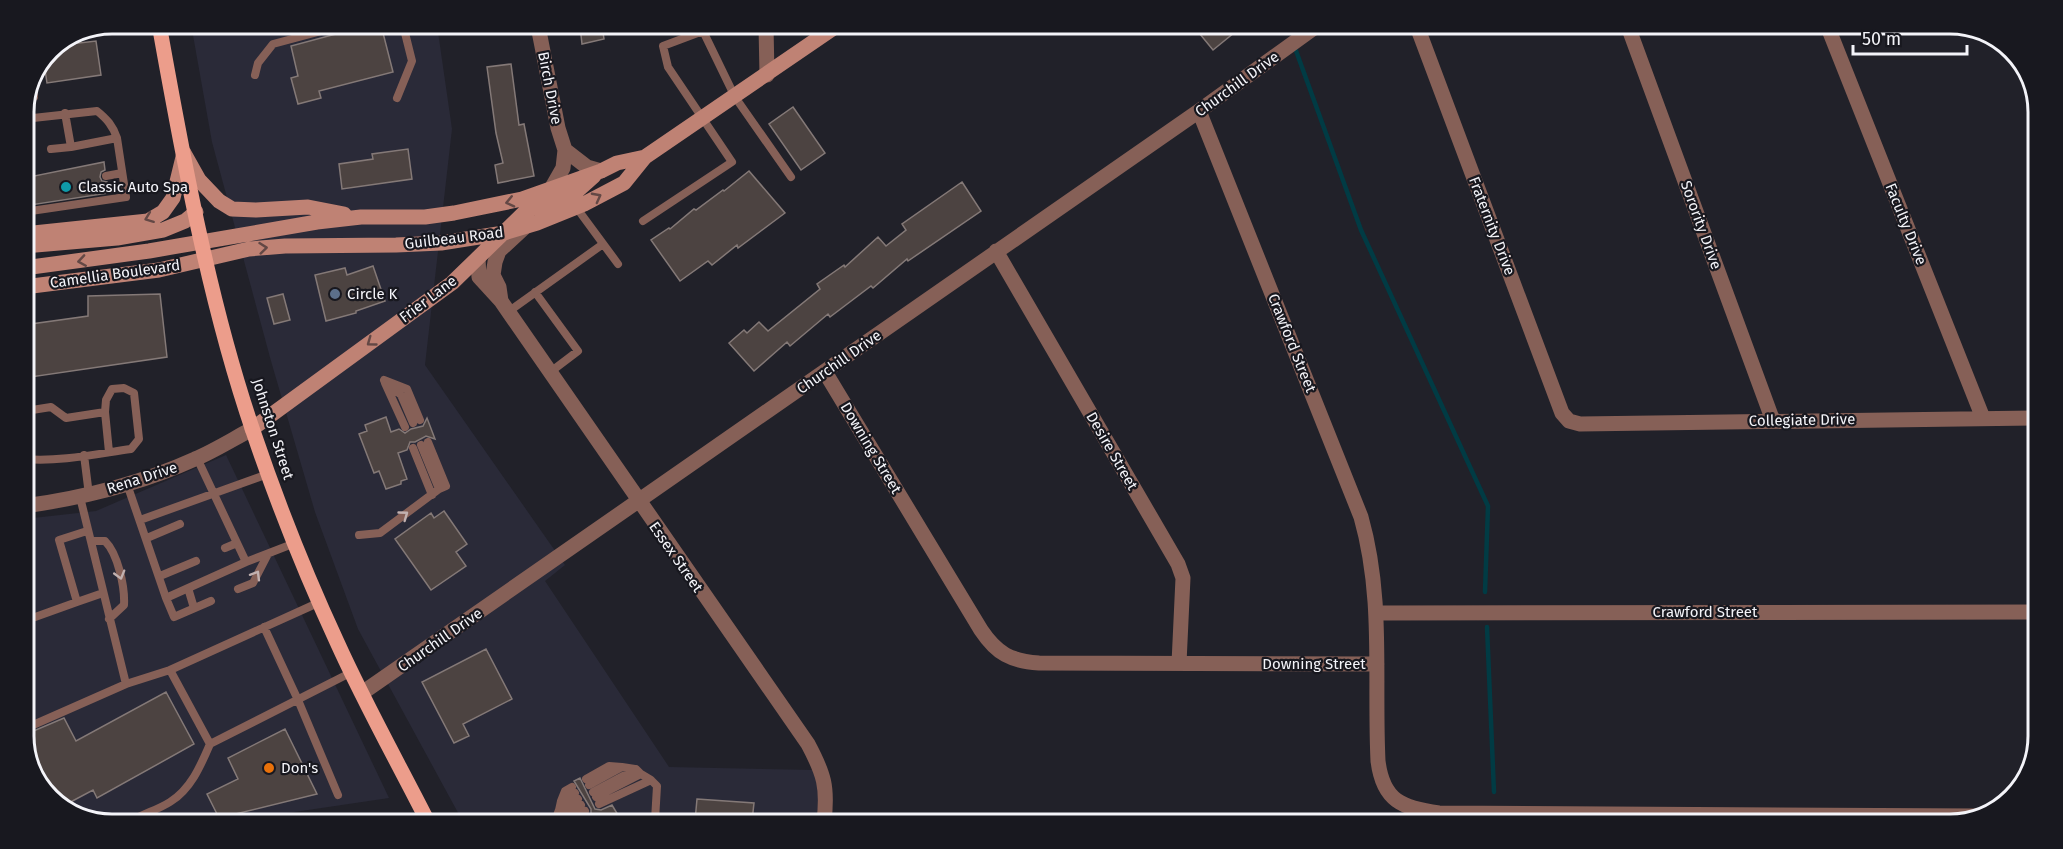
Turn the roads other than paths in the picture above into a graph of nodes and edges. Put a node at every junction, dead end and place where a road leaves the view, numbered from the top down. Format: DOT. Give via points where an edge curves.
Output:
graph roads {
  1 [pos="161,34"];
  2 [pos="308,34"];
  3 [pos="405,34"];
  4 [pos="540,34"];
  5 [pos="695,34"];
  6 [pos="704,34"];
  7 [pos="766,34"];
  8 [pos="825,34"];
  9 [pos="1306,34"];
  10 [pos="1420,34"];
  11 [pos="1631,34"];
  12 [pos="1831,34"];
  13 [pos="255,75"];
  14 [pos="767,75"];
  15 [pos="735,97"];
  16 [pos="397,98"];
  17 [pos="1199,111"];
  18 [pos="65,113"];
  19 [pos="35,117"];
  20 [pos="703,118"];
  21 [pos="117,138"];
  22 [pos="71,147"];
  23 [pos="51,149"];
  24 [pos="565,150"];
  25 [pos="184,153"];
  26 [pos="645,157"];
  27 [pos="601,171"];
  28 [pos="122,173"];
  29 [pos="106,176"];
  30 [pos="791,177"];
  31 [pos="551,189"];
  32 [pos="576,207"];
  33 [pos="35,210"];
  34 [pos="196,212"];
  35 [pos="361,217"];
  36 [pos="643,221"];
  37 [pos="525,227"];
  38 [pos="35,233"];
  39 [pos="504,233"];
  40 [pos="202,242"];
  41 [pos="603,244"];
  42 [pos="35,245"];
  43 [pos="996,251"];
  44 [pos="478,258"];
  45 [pos="206,260"];
  46 [pos="618,264"];
  47 [pos="35,267"];
  48 [pos="35,286"];
  49 [pos="535,292"];
  50 [pos="504,306"];
  51 [pos="825,372"];
  52 [pos="549,373"];
  53 [pos="400,394"];
  54 [pos="35,410"];
  55 [pos="105,412"];
  56 [pos="1983,418"];
  57 [pos="2028,418"];
  58 [pos="1569,421"];
  59 [pos="1773,421"];
  60 [pos="252,429"];
  61 [pos="109,452"];
  62 [pos="84,455"];
  63 [pos="197,458"];
  64 [pos="35,460"];
  65 [pos="268,474"];
  66 [pos="127,484"];
  67 [pos="214,492"];
  68 [pos="435,492"];
  69 [pos="85,496"];
  70 [pos="639,503"];
  71 [pos="35,504"];
  72 [pos="221,508"];
  73 [pos="211,512"];
  74 [pos="140,520"];
  75 [pos="180,524"];
  76 [pos="87,531"];
  77 [pos="359,535"];
  78 [pos="147,538"];
  79 [pos="91,542"];
  80 [pos="237,543"];
  81 [pos="295,543"];
  82 [pos="225,548"];
  83 [pos="268,554"];
  84 [pos="195,561"];
  85 [pos="246,562"];
  86 [pos="160,576"];
  87 [pos="188,588"];
  88 [pos="238,589"];
  89 [pos="103,593"];
  90 [pos="166,598"];
  91 [pos="211,601"];
  92 [pos="320,602"];
  93 [pos="77,603"];
  94 [pos="194,608"];
  95 [pos="2028,612"];
  96 [pos="1377,613"];
  97 [pos="35,617"];
  98 [pos="110,619"];
  99 [pos="264,627"];
  100 [pos="1179,663"];
  101 [pos="1377,664"];
  102 [pos="170,670"];
  103 [pos="352,672"];
  104 [pos="126,684"];
  105 [pos="362,693"];
  106 [pos="298,700"];
  107 [pos="35,724"];
  108 [pos="210,744"];
  109 [pos="639,772"];
  110 [pos="651,780"];
  111 [pos="593,791"];
  112 [pos="338,795"];
  113 [pos="578,799"];
  114 [pos="557,812"];
  115 [pos="145,814"];
  116 [pos="424,814"];
  117 [pos="569,814"];
  118 [pos="655,814"];
  119 [pos="824,814"];
  120 [pos="1619,814"];
  1 -- 25 [label="main road, Johnston Street"];
  2 -- 13 [label="lane" via="273,44 258,63"];
  3 -- 16 [label="lane" via="412,61"];
  4 -- 24 [label="street, Birch Drive"];
  5 -- 20 [label="lane" via="663,46 668,67"];
  6 -- 15 [label="lane"];
  7 -- 14 [label="street"];
  8 -- 14 [label="street, Guilbeau Road"];
  9 -- 17 [label="street, Churchill Drive"];
  10 -- 58 [label="street, Fraternity Drive" via="1562,413"];
  11 -- 59 [label="street, Sorority Drive"];
  12 -- 56 [label="street, Faculty Drive"];
  14 -- 15 [label="street, Guilbeau Road"];
  15 -- 20 [label="street, Guilbeau Road"];
  15 -- 30 [label="lane"];
  17 -- 43 [label="street, Churchill Drive"];
  17 -- 96 [label="street, Crawford Street" via="1361,517 1374,574"];
  18 -- 19 [label="lane"];
  18 -- 21 [label="lane" via="97,111 107,119"];
  18 -- 22 [label="lane"];
  20 -- 26 [label="street, Guilbeau Road"];
  20 -- 36 [label="lane" via="732,162"];
  21 -- 22 [label="lane"];
  21 -- 28 [label="lane"];
  22 -- 23 [label="lane"];
  24 -- 27 [label="street" via="587,167"];
  24 -- 31 [label="street" via="563,168"];
  25 -- 34 [label="main road, Johnston Street"];
  25 -- 35 [label="street" via="198,180 232,209 308,207"];
  25 -- 38 [label="street, one-way" via="172,198 163,212 148,221"];
  26 -- 27 [label="street, Guilbeau Road" via="616,163"];
  32 -- 26 [label="street, Guilbeau Road, one-way" via="624,183"];
  27 -- 31 [label="street, Guilbeau Road"];
  27 -- 39 [label="street, Frier Lane" via="574,193 526,211"];
  28 -- 29 [label="lane"];
  28 -- 33 [label="lane" via="126,197"];
  31 -- 35 [label="street, Guilbeau Road, one-way" via="454,213"];
  32 -- 37 [label="street, Guilbeau Road"];
  32 -- 41 [label="lane"];
  34 -- 40 [label="main road, Johnston Street"];
  34 -- 42 [label="street" via="164,230"];
  35 -- 40 [label="street, Guilbeau Road"];
  37 -- 39 [label="street, Guilbeau Road"];
  37 -- 50 [label="street, Essex Street" via="499,251 495,262 493,275"];
  39 -- 44 [label="street, Frier Lane"];
  45 -- 39 [label="street, Guilbeau Road, one-way" via="249,249 282,246 441,243"];
  40 -- 45 [label="main road, Johnston Street"];
  40 -- 47 [label="street, Camellia Boulevard, one-way"];
  41 -- 46 [label="lane"];
  41 -- 49 [label="lane"];
  43 -- 51 [label="street, Churchill Drive"];
  43 -- 100 [label="street, Desire Street" via="1178,564 1183,578"];
  44 -- 50 [label="street, Essex Street" via="479,277"];
  44 -- 60 [label="street, Frier Lane, one-way" via="452,283"];
  45 -- 48 [label="street, Camellia Boulevard" via="134,274"];
  45 -- 60 [label="main road, Johnston Street"];
  49 -- 50 [label="lane"];
  49 -- 52 [label="lane" via="578,351"];
  50 -- 52 [label="street, Essex Street"];
  51 -- 70 [label="street, Churchill Drive"];
  51 -- 100 [label="street, Downing Street" via="996,649 1014,659 1039,663"];
  52 -- 70 [label="street, Essex Street"];
  53 -- 53 [label="lane" via="384,380"];
  53 -- 53 [label="lane" via="413,424"];
  54 -- 55 [label="lane" via="51,407 66,418"];
  55 -- 61 [label="lane"];
  55 -- 61 [label="lane" via="112,389 124,388 134,393 139,439 132,449"];
  56 -- 57 [label="street, Collegiate Drive"];
  56 -- 59 [label="street, Collegiate Drive"];
  58 -- 59 [label="street, Collegiate Drive"];
  60 -- 63 [label="street, Rena Drive"];
  60 -- 65 [label="main road, Johnston Street"];
  61 -- 62 [label="lane"];
  62 -- 64 [label="lane"];
  62 -- 69 [label="lane"];
  63 -- 66 [label="street, Rena Drive"];
  63 -- 67 [label="lane"];
  65 -- 67 [label="lane"];
  65 -- 81 [label="main road, Johnston Street"];
  66 -- 69 [label="street, Rena Drive"];
  66 -- 74 [label="lane"];
  67 -- 72 [label="lane"];
  67 -- 74 [label="lane"];
  68 -- 68 [label="lane" via="421,445 446,486"];
  77 -- 68 [label="lane, one-way" via="380,533"];
  69 -- 71 [label="street, Rena Drive"];
  69 -- 76 [label="lane"];
  70 -- 105 [label="street, Churchill Drive"];
  70 -- 119 [label="street, Essex Street" via="808,744 826,787"];
  72 -- 73 [label="lane"];
  72 -- 80 [label="lane"];
  74 -- 78 [label="lane"];
  75 -- 78 [label="lane"];
  76 -- 79 [label="lane"];
  76 -- 93 [label="lane" via="58,540"];
  78 -- 86 [label="lane"];
  79 -- 89 [label="lane"];
  79 -- 98 [label="lane, one-way" via="105,541 112,548 125,592 124,605"];
  80 -- 82 [label="lane"];
  80 -- 85 [label="lane"];
  81 -- 83 [label="lane"];
  81 -- 92 [label="main road, Johnston Street"];
  83 -- 85 [label="lane"];
  88 -- 83 [label="lane, one-way" via="253,583"];
  84 -- 86 [label="lane"];
  85 -- 87 [label="lane"];
  86 -- 90 [label="lane"];
  87 -- 90 [label="lane"];
  87 -- 94 [label="lane"];
  89 -- 93 [label="lane"];
  89 -- 98 [label="lane"];
  90 -- 94 [label="lane" via="174,617"];
  91 -- 94 [label="lane"];
  92 -- 99 [label="lane"];
  92 -- 103 [label="main road, Johnston Street"];
  93 -- 97 [label="lane"];
  95 -- 96 [label="street, Crawford Street"];
  96 -- 101 [label="street, Crawford Street"];
  98 -- 104 [label="lane"];
  99 -- 102 [label="lane"];
  99 -- 106 [label="lane"];
  100 -- 101 [label="street, Downing Street"];
  101 -- 120 [label="street, Downing Street" via="1380,777 1388,792 1403,803 1439,813"];
  102 -- 104 [label="lane"];
  102 -- 108 [label="lane"];
  103 -- 105 [label="main road, Johnston Street"];
  103 -- 106 [label="lane"];
  104 -- 107 [label="lane"];
  105 -- 116 [label="main road, Johnston Street"];
  106 -- 108 [label="lane"];
  106 -- 112 [label="lane"];
  108 -- 115 [label="lane" via="187,788"];
  109 -- 110 [label="lane"];
  109 -- 111 [label="lane"];
  109 -- 111 [label="lane" via="622,767"];
  110 -- 111 [label="lane"];
  110 -- 118 [label="lane" via="657,786"];
  113 -- 114 [label="lane"];
  113 -- 114 [label="lane" via="565,791"];
  113 -- 117 [label="lane"];
}
